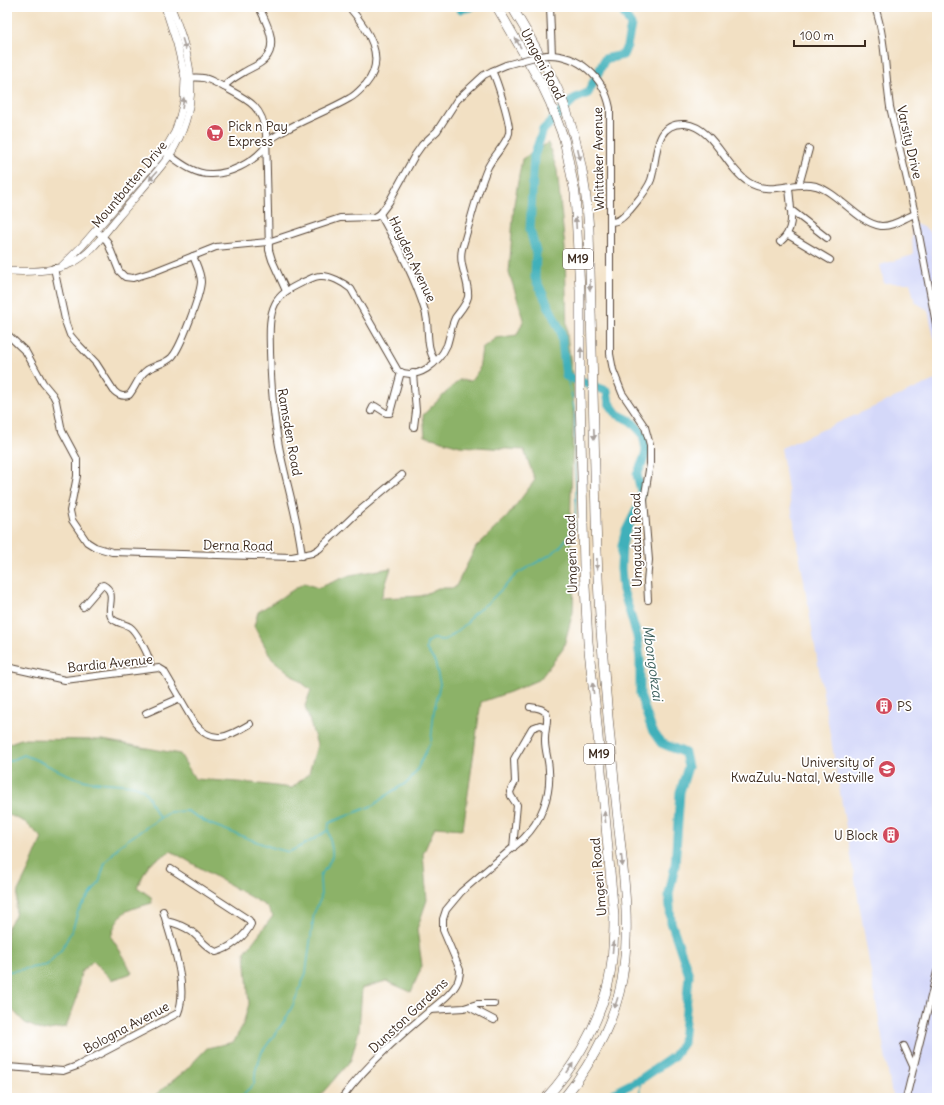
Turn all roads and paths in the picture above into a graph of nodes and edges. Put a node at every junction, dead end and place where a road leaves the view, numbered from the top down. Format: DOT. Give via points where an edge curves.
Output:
graph roads {
  1 [pos="165,7"];
  2 [pos="171,7"];
  3 [pos="259,7"];
  4 [pos="348,7"];
  5 [pos="497,7"];
  6 [pos="512,7"];
  7 [pos="550,7"];
  8 [pos="875,7"];
  9 [pos="549,55"];
  10 [pos="492,71"];
  11 [pos="188,78"];
  12 [pos="224,87"];
  13 [pos="184,117"];
  14 [pos="267,143"];
  15 [pos="809,149"];
  16 [pos="164,151"];
  17 [pos="170,156"];
  18 [pos="799,185"];
  19 [pos="789,187"];
  20 [pos="790,209"];
  21 [pos="380,214"];
  22 [pos="915,214"];
  23 [pos="610,222"];
  24 [pos="96,230"];
  25 [pos="788,235"];
  26 [pos="102,236"];
  27 [pos="827,238"];
  28 [pos="268,242"];
  29 [pos="780,242"];
  30 [pos="193,256"];
  31 [pos="830,260"];
  32 [pos="62,266"];
  33 [pos="54,268"];
  34 [pos="7,271"];
  35 [pos="286,291"];
  36 [pos="937,329"];
  37 [pos="7,334"];
  38 [pos="435,361"];
  39 [pos="401,372"];
  40 [pos="413,373"];
  41 [pos="371,411"];
  42 [pos="414,427"];
  43 [pos="402,475"];
  44 [pos="302,556"];
  45 [pos="648,600"];
  46 [pos="82,607"];
  47 [pos="7,667"];
  48 [pos="150,669"];
  49 [pos="180,698"];
  50 [pos="530,707"];
  51 [pos="146,713"];
  52 [pos="250,724"];
  53 [pos="546,727"];
  54 [pos="513,848"];
  55 [pos="171,869"];
  56 [pos="163,911"];
  57 [pos="166,921"];
  58 [pos="937,972"];
  59 [pos="494,1004"];
  60 [pos="469,1007"];
  61 [pos="430,1010"];
  62 [pos="494,1020"];
  63 [pos="904,1046"];
  64 [pos="913,1066"];
  65 [pos="7,1067"];
  66 [pos="342,1098"];
  67 [pos="546,1098"];
  68 [pos="564,1098"];
  69 [pos="906,1098"];
  1 -- 11 [label="main road, Mountbatten Drive"];
  2 -- 11 [label="main road, Mountbatten Drive, one-way" via="191,69"];
  3 -- 12 [label="street" via="271,35 269,53 262,62 229,81"];
  4 -- 14 [label="street" via="362,23 374,51 376,62 370,79 351,98 300,122"];
  67 -- 5 [label="highway, Umgeni Road / M19, one-way" via="568,1070 594,1025 606,992 611,968 614,916 584,574 580,290 575,193 570,163 550,102"];
  6 -- 68 [label="highway, Umgeni Road / M19, one-way" via="544,63 569,118 583,173 588,210 597,573 627,918 624,968 613,1013 590,1062"];
  7 -- 9 [label="street"];
  8 -- 22 [label="street, Varsity Drive" via="883,37 890,107"];
  9 -- 10 [label="street, Whittaker Avenue, bridge"];
  9 -- 23 [label="street, Whittaker Avenue" via="574,60 595,76 605,92 610,108"];
  10 -- 21 [label="street, Whittaker Avenue" via="457,100 437,131 415,155"];
  10 -- 38 [label="street" via="509,133 486,171 462,249 461,260 467,300 455,319 446,347"];
  11 -- 12 [label="street" via="199,76"];
  11 -- 13 [label="main road, Mountbatten Drive" via="192,92"];
  12 -- 14 [label="street" via="245,97 256,107 265,124"];
  13 -- 16 [label="main road, Mountbatten Drive"];
  13 -- 17 [label="main road, Mountbatten Drive" via="179,141"];
  14 -- 17 [label="street" via="264,149 248,162 221,174 194,171"];
  14 -- 28 [label="street"];
  15 -- 18 [label="street"];
  16 -- 17 [label="street"];
  16 -- 24 [label="main road, Mountbatten Drive"];
  17 -- 26 [label="main road, Mountbatten Drive, one-way"];
  18 -- 19 [label="street"];
  18 -- 22 [label="street" via="822,188 866,220 881,226 892,225"];
  19 -- 20 [label="street"];
  19 -- 23 [label="street" via="768,189 750,183 735,171 702,131 691,125 679,124 667,129 660,137 651,179 641,196 622,218"];
  20 -- 25 [label="street" via="791,224"];
  20 -- 27 [label="street"];
  21 -- 28 [label="street" via="368,218 333,220"];
  21 -- 38 [label="street, Hayden Avenue" via="422,301 427,317 430,354"];
  22 -- 36 [label="street, Varsity Drive"];
  23 -- 45 [label="street, Umgudulu Road" via="611,360 622,393 645,427 650,445 650,464 644,500 649,560"];
  24 -- 26 [label="street"];
  24 -- 32 [label="main road, Mountbatten Drive"];
  25 -- 29 [label="street"];
  25 -- 31 [label="street"];
  26 -- 30 [label="street" via="107,241 119,271 129,278 153,272"];
  26 -- 32 [label="main road, Mountbatten Drive" via="79,259"];
  28 -- 30 [label="street" via="216,248"];
  28 -- 35 [label="street" via="272,260"];
  30 -- 33 [label="street" via="201,284 180,342 171,357 146,371 130,395 124,397 114,391 96,363 70,335"];
  32 -- 33 [label="main road, Mountbatten Drive"];
  33 -- 34 [label="main road, Mountbatten Drive" via="39,271"];
  35 -- 39 [label="street" via="322,275 346,285 355,294 394,366"];
  35 -- 44 [label="street, Ramsden Road" via="276,302 272,313 271,389 279,447 297,522"];
  37 -- 44 [label="street, Derna Road" via="26,352 56,401 62,431 77,459 77,476 70,511 72,520 82,537 95,547 112,552"];
  38 -- 40 [label="street" via="422,372"];
  39 -- 40 [label="street"];
  39 -- 41 [label="street" via="390,413 376,406"];
  40 -- 42 [label="street" via="416,411"];
  43 -- 44 [label="street, Derna Road" via="316,552"];
  46 -- 48 [label="street" via="101,586 106,586 111,598 111,617 133,630 146,652"];
  47 -- 48 [label="street, Bardia Avenue" via="65,680"];
  48 -- 49 [label="street, Bardia Avenue" via="159,668 164,671"];
  49 -- 51 [label="street"];
  49 -- 52 [label="street, Bardia Avenue" via="195,724 210,735 226,737"];
  50 -- 53 [label="street, Dunston Gardens" via="542,709 547,713"];
  53 -- 54 [label="street, Dunston Gardens" via="549,784 546,799 531,830"];
  53 -- 54 [label="street" via="540,725 532,728 514,758 515,782 510,792 517,805"];
  54 -- 61 [label="street, Dunston Gardens" via="461,892 446,910 443,930 459,966 460,976 451,991"];
  55 -- 57 [label="street" via="249,920 251,924 236,941 222,951 216,952 183,926"];
  56 -- 57 [label="street, Bologna Avenue"];
  57 -- 65 [label="street, Bologna Avenue" via="180,973 181,998 178,1013 63,1072"];
  58 -- 64 [label="street"];
  59 -- 60 [label="street"];
  60 -- 61 [label="street"];
  60 -- 62 [label="street"];
  61 -- 66 [label="street, Dunston Gardens" via="379,1056"];
  63 -- 64 [label="street"];
  64 -- 69 [label="street"];
}
